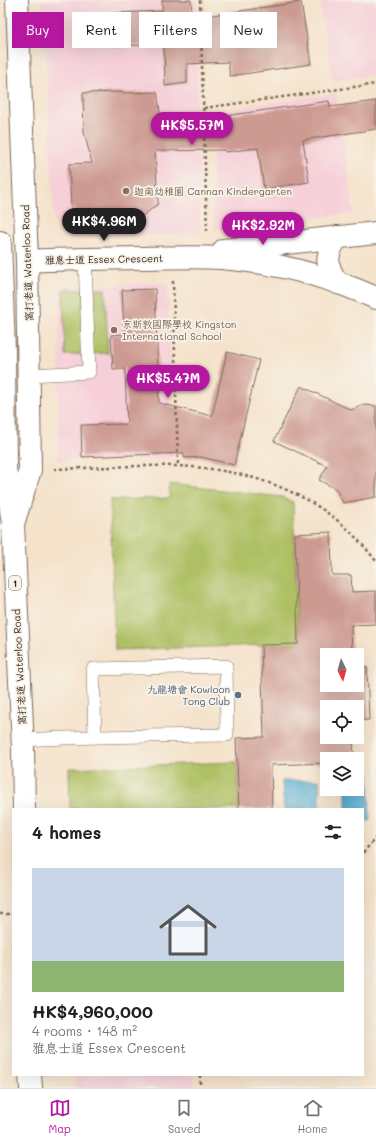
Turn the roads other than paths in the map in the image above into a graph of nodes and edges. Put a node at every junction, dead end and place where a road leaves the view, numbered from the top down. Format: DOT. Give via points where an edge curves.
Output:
graph roads {
  1 [pos="18,0"];
  2 [pos="376,233"];
  3 [pos="338,237"];
  4 [pos="0,242"];
  5 [pos="181,258"];
  6 [pos="85,259"];
  7 [pos="27,261"];
  8 [pos="338,283"];
  9 [pos="376,298"];
  10 [pos="29,375"];
  11 [pos="2,378"];
  12 [pos="13,524"];
  13 [pos="95,737"];
  14 [pos="23,740"];
  15 [pos="24,808"];
  16 [pos="30,1076"];
  17 [pos="31,1088"];
  1 -- 7 [label="main road, 窩打老道 Waterloo Road"];
  2 -- 3 [label="main road, 雅息士道 Essex Crescent"];
  3 -- 5 [label="main road, 雅息士道 Essex Crescent" via="208,252"];
  3 -- 8 [label="main road" via="329,251 328,259 332,276"];
  4 -- 11 [label="main road, 窩打老道 Waterloo Road / 1" via="4,350"];
  5 -- 6 [label="main road, 雅息士道 Essex Crescent"];
  5 -- 8 [label="main road, 雅息士道 Essex Crescent" via="221,258 261,263 300,271"];
  6 -- 7 [label="main road, 雅息士道 Essex Crescent"];
  6 -- 10 [label="lane" via="89,372"];
  7 -- 10 [label="main road, 窩打老道 Waterloo Road"];
  8 -- 9 [label="main road, 雅息士道 Essex Crescent"];
  10 -- 12 [label="main road, 窩打老道 Waterloo Road" via="30,470"];
  11 -- 12 [label="main road, 窩打老道 Waterloo Road / 1" via="5,468"];
  12 -- 14 [label="main road, 窩打老道 Waterloo Road / 1"];
  13 -- 13 [label="lane" via="93,669 226,666 227,735"];
  13 -- 14 [label="lane"];
  14 -- 15 [label="main road, 窩打老道 Waterloo Road / 1"];
  16 -- 17 [label="main road"];
}
